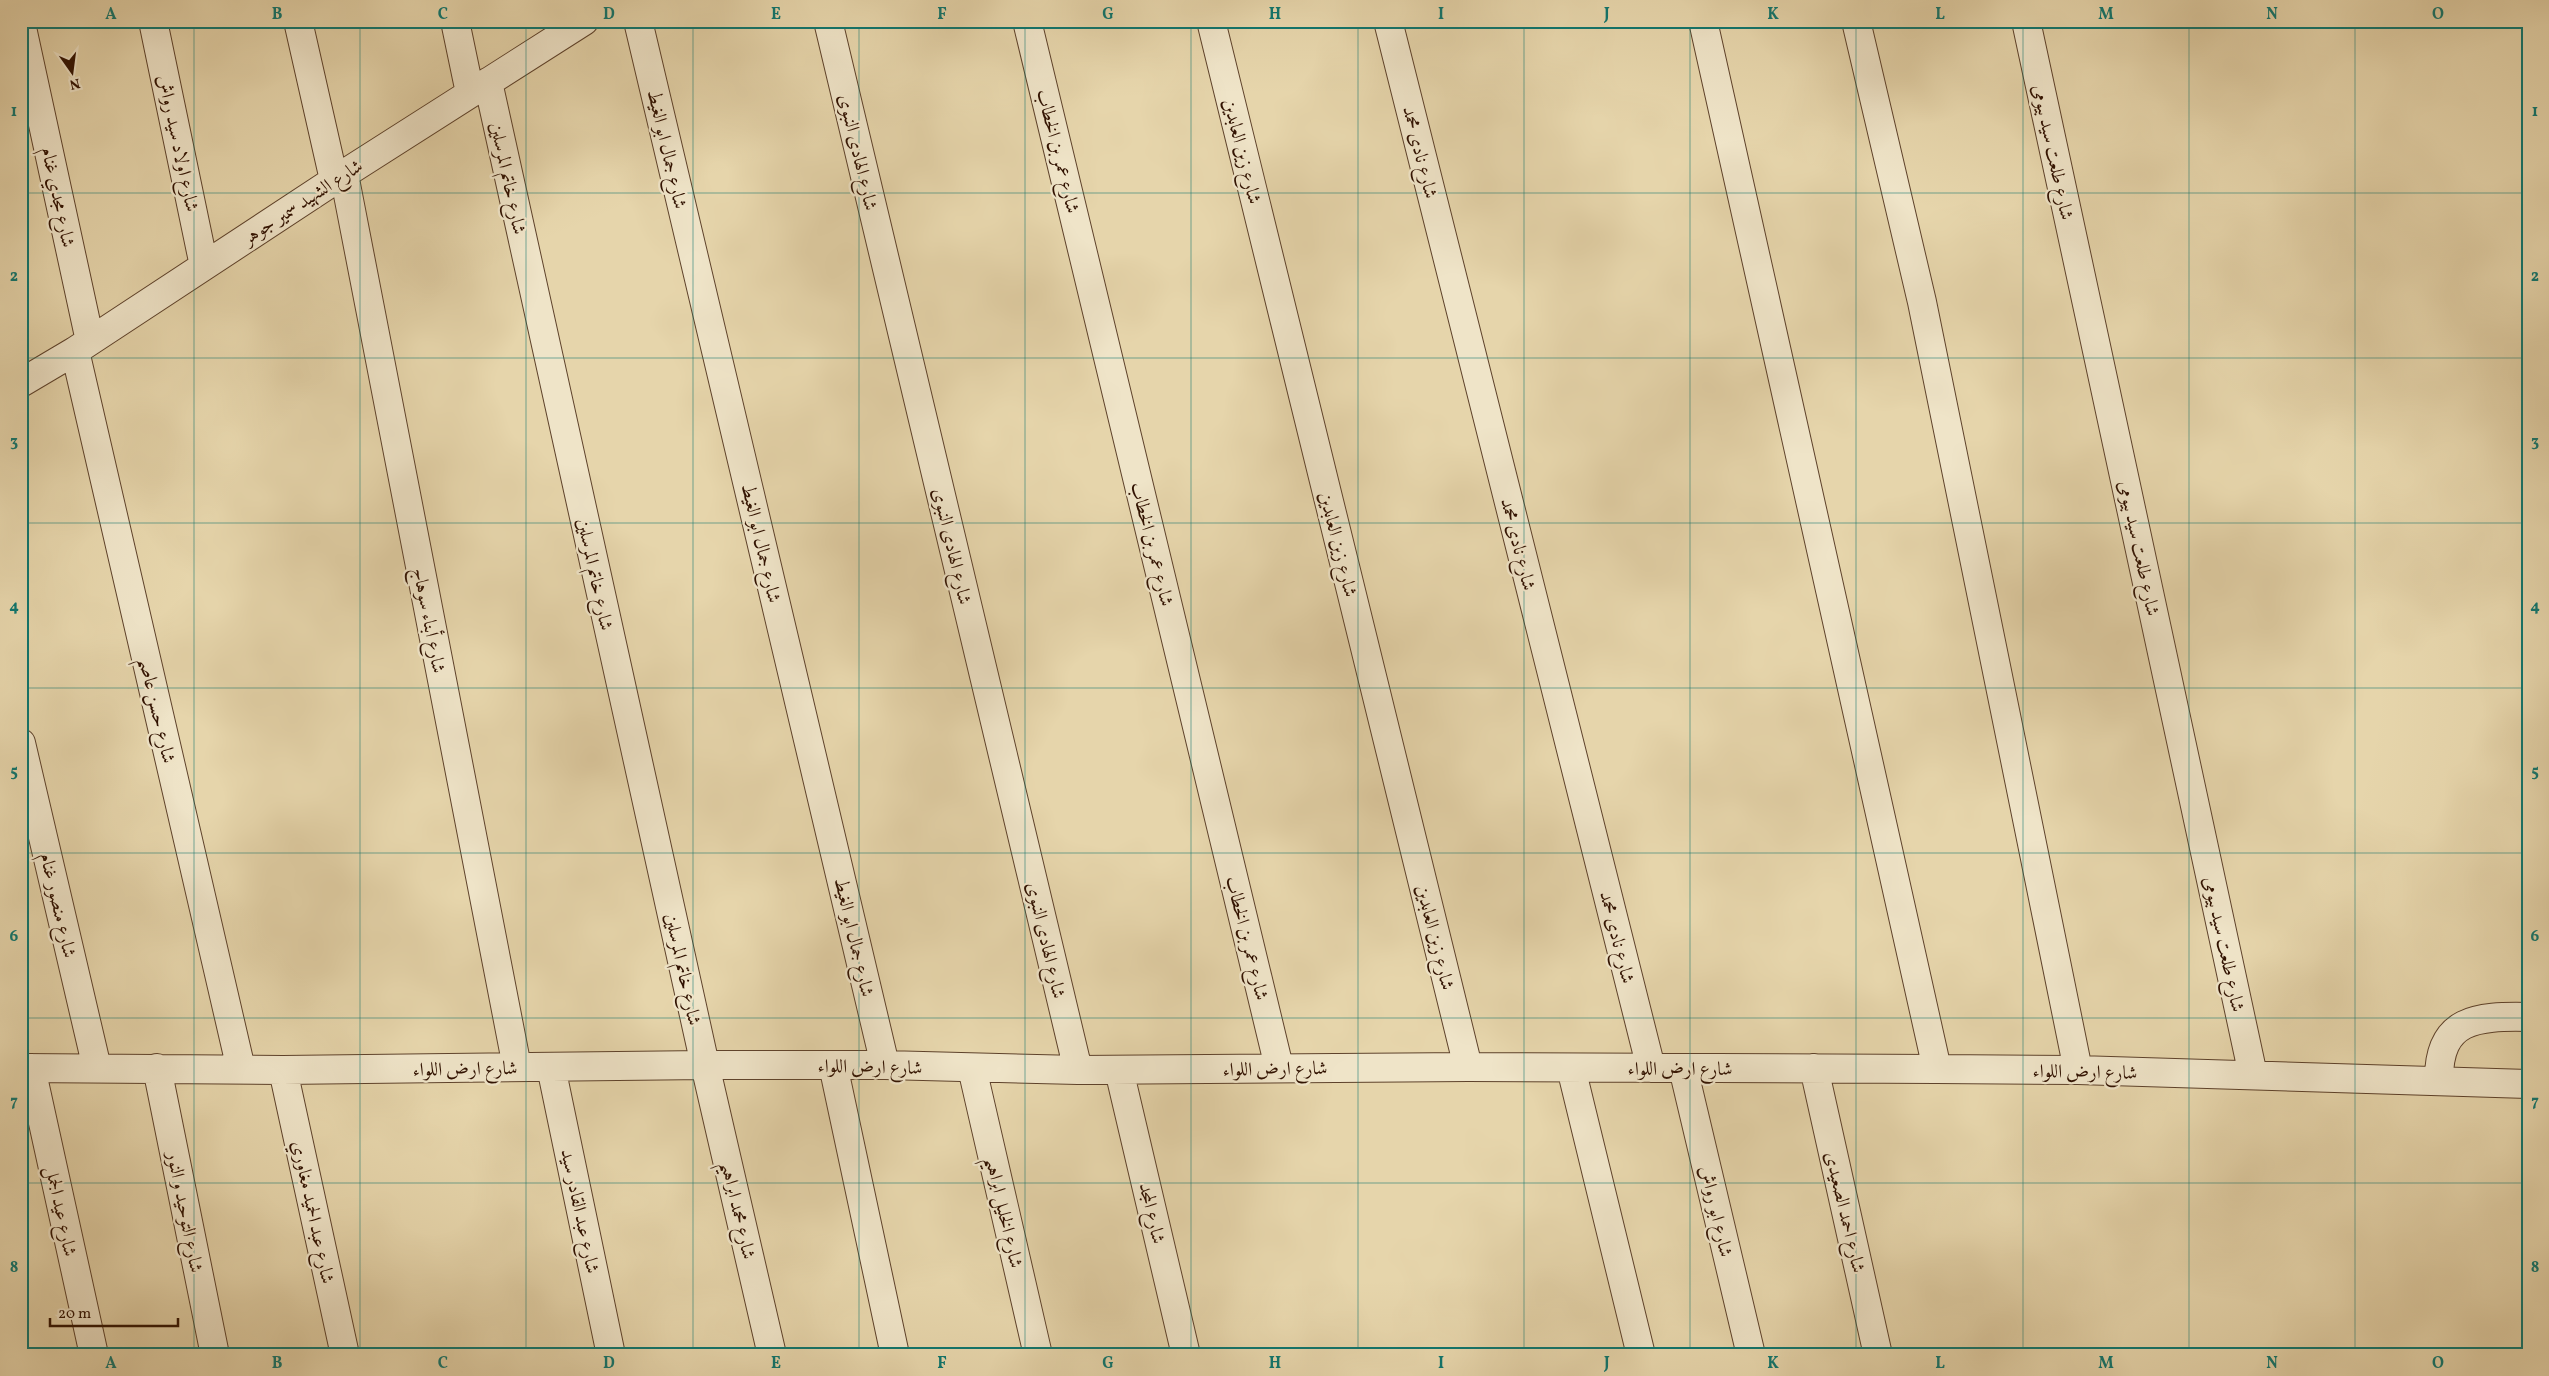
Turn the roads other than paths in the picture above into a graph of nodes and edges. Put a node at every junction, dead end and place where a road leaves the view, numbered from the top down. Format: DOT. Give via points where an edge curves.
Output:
graph roads {
  1 [pos="153,21"];
  2 [pos="298,21"];
  3 [pos="455,21"];
  4 [pos="584,21"];
  5 [pos="638,21"];
  6 [pos="828,21"];
  7 [pos="1027,21"];
  8 [pos="1211,21"];
  9 [pos="1388,21"];
  10 [pos="1703,21"];
  11 [pos="1856,21"];
  12 [pos="2026,21"];
  13 [pos="21,23"];
  14 [pos="479,88"];
  15 [pos="339,177"];
  16 [pos="204,266"];
  17 [pos="82,346"];
  18 [pos="21,383"];
  19 [pos="21,743"];
  20 [pos="2528,1017"];
  21 [pos="705,1065"];
  22 [pos="833,1065"];
  23 [pos="886,1065"];
  24 [pos="517,1067"];
  25 [pos="551,1067"];
  26 [pos="1280,1067"];
  27 [pos="1468,1067"];
  28 [pos="26,1068"];
  29 [pos="97,1068"];
  30 [pos="157,1068"];
  31 [pos="972,1068"];
  32 [pos="1571,1068"];
  33 [pos="1651,1068"];
  34 [pos="1683,1068"];
  35 [pos="1814,1068"];
  36 [pos="241,1069"];
  37 [pos="1937,1069"];
  38 [pos="283,1070"];
  39 [pos="1078,1070"];
  40 [pos="1119,1070"];
  41 [pos="2078,1070"];
  42 [pos="2254,1075"];
  43 [pos="2439,1081"];
  44 [pos="2528,1084"];
  45 [pos="94,1355"];
  46 [pos="214,1355"];
  47 [pos="345,1355"];
  48 [pos="611,1355"];
  49 [pos="772,1355"];
  50 [pos="895,1355"];
  51 [pos="1038,1355"];
  52 [pos="1186,1355"];
  53 [pos="1642,1355"];
  54 [pos="1751,1355"];
  55 [pos="1878,1355"];
  1 -- 16 [label="street, شارع اولاد سيد رواش"];
  2 -- 15 [label="street, شارع أبناء سوهاج"];
  3 -- 14 [label="street, شارع خاتم المرسلين"];
  4 -- 14 [label="street, شارع الشهيد سمير جوهر"];
  5 -- 23 [label="street, شارع جمال ابو الغيط"];
  6 -- 39 [label="street, شارع الهادى النبوى"];
  7 -- 26 [label="street, شارع عمر بن الخطاب"];
  8 -- 27 [label="street, شارع زين العابدين"];
  9 -- 33 [label="street, شارع نادى محمد"];
  10 -- 37 [label="street"];
  11 -- 41 [label="street" via="1922,302"];
  12 -- 42 [label="street, شارع طلعت سيد بيومى"];
  13 -- 17 [label="street, شارع مجدي غنام"];
  14 -- 15 [label="street, شارع الشهيد سمير جوهر"];
  14 -- 21 [label="street, شارع خاتم المرسلين"];
  15 -- 16 [label="street, شارع الشهيد سمير جوهر"];
  15 -- 24 [label="street, شارع أبناء سوهاج"];
  16 -- 17 [label="street, شارع الشهيد سمير جوهر"];
  17 -- 18 [label="street, شارع الشهيد سمير جوهر"];
  17 -- 36 [label="street, شارع حسن عاصم"];
  19 -- 29 [label="street, شارع منصور غنام"];
  20 -- 43 [label="street" via="2490,1016 2456,1030 2445,1045 2439,1062"];
  21 -- 22 [label="street, شارع ارض اللواء"];
  21 -- 25 [label="street, شارع ارض اللواء"];
  21 -- 49 [label="street, شارع محمد ابراهيم"];
  22 -- 23 [label="street, شارع ارض اللواء"];
  22 -- 50 [label="street"];
  23 -- 31 [label="street, شارع ارض اللواء"];
  24 -- 25 [label="street, شارع ارض اللواء"];
  24 -- 38 [label="street, شارع ارض اللواء"];
  25 -- 48 [label="street, شارع عبد القادر سيد"];
  26 -- 27 [label="street, شارع ارض اللواء"];
  26 -- 40 [label="street, شارع ارض اللواء"];
  27 -- 32 [label="street, شارع ارض اللواء"];
  28 -- 29 [label="street, شارع ارض اللواء"];
  28 -- 45 [label="street, شارع عيد الجمل"];
  29 -- 30 [label="street, شارع ارض اللواء"];
  30 -- 36 [label="street, شارع ارض اللواء"];
  30 -- 46 [label="street, شارع التوحيد و النور"];
  31 -- 39 [label="street, شارع ارض اللواء"];
  31 -- 51 [label="street, شارع الخليل ابراهيم"];
  32 -- 33 [label="street, شارع ارض اللواء"];
  32 -- 53 [label="street"];
  33 -- 34 [label="street, شارع ارض اللواء"];
  34 -- 35 [label="street, شارع ارض اللواء"];
  34 -- 54 [label="street, شارع ابو رواش"];
  35 -- 37 [label="street, شارع ارض اللواء"];
  35 -- 55 [label="street, شارع احمد الصعيدى"];
  36 -- 38 [label="street, شارع ارض اللواء"];
  37 -- 41 [label="street, شارع ارض اللواء"];
  38 -- 47 [label="street, شارع عبد الحميد مغاوري"];
  39 -- 40 [label="street, شارع ارض اللواء"];
  40 -- 52 [label="street, شارع المجد"];
  41 -- 42 [label="street, شارع ارض اللواء"];
  42 -- 43 [label="street, شارع ارض اللواء"];
  43 -- 44 [label="street, شارع ارض اللواء"];
}
